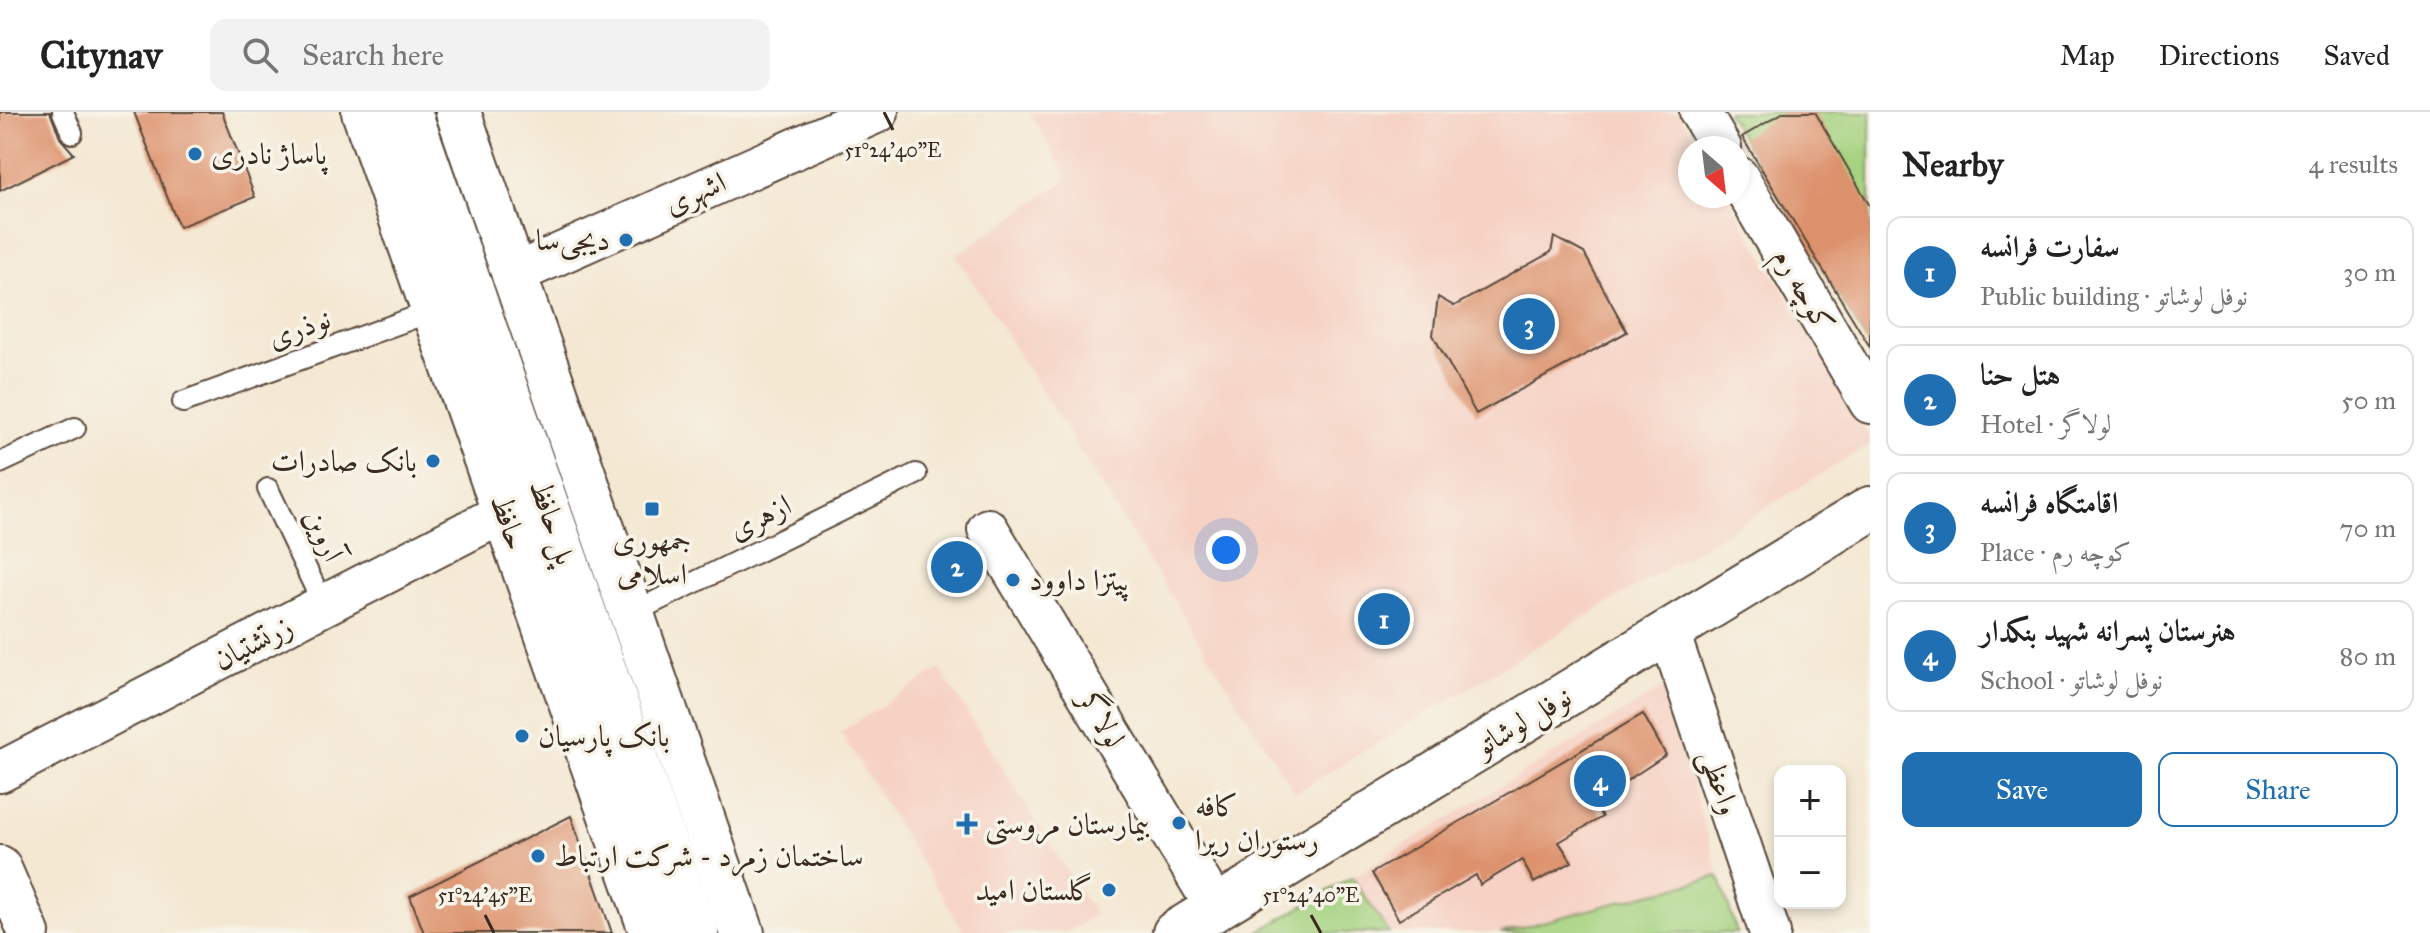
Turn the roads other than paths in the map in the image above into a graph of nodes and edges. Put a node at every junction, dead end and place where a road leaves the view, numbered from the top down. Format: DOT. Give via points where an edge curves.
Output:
graph roads {
  1 [pos="63,112"];
  2 [pos="364,112"];
  3 [pos="409,112"];
  4 [pos="458,112"];
  5 [pos="878,112"];
  6 [pos="1700,112"];
  7 [pos="72,133"];
  8 [pos="1714,136"];
  9 [pos="1750,198"];
  10 [pos="512,275"];
  11 [pos="435,310"];
  12 [pos="183,402"];
  13 [pos="1870,403"];
  14 [pos="75,428"];
  15 [pos="0,463"];
  16 [pos="916,474"];
  17 [pos="268,489"];
  18 [pos="1870,509"];
  19 [pos="505,512"];
  20 [pos="988,529"];
  21 [pos="324,606"];
  22 [pos="630,614"];
  23 [pos="1669,632"];
  24 [pos="0,772"];
  25 [pos="0,866"];
  26 [pos="1216,908"];
  27 [pos="29,933"];
  28 [pos="652,933"];
  29 [pos="696,933"];
  30 [pos="742,933"];
  31 [pos="1175,933"];
  32 [pos="1770,933"];
  1 -- 7 [label="lane"];
  2 -- 11 [label="main road, حافظ"];
  3 -- 29 [label="main road, پل حافظ"];
  4 -- 10 [label="main road"];
  5 -- 10 [label="street, اشهری"];
  6 -- 8 [label="street"];
  9 -- 13 [label="street, کوچه رم"];
  10 -- 22 [label="main road"];
  11 -- 12 [label="lane, نوذری"];
  11 -- 19 [label="main road, حافظ"];
  14 -- 15 [label="lane"];
  16 -- 22 [label="lane, ازهری"];
  17 -- 21 [label="lane, آروین"];
  18 -- 23 [label="main road, نوفل لوشاتو"];
  19 -- 21 [label="street, زرتشتیان"];
  19 -- 28 [label="main road, حافظ"];
  20 -- 26 [label="street, لولاگر"];
  21 -- 24 [label="street, زرتشتیان"];
  22 -- 30 [label="main road"];
  23 -- 26 [label="main road, نوفل لوشاتو"];
  23 -- 32 [label="street, واعظی"];
  25 -- 27 [label="street"];
  26 -- 31 [label="main road, نوفل لوشاتو"];
}
